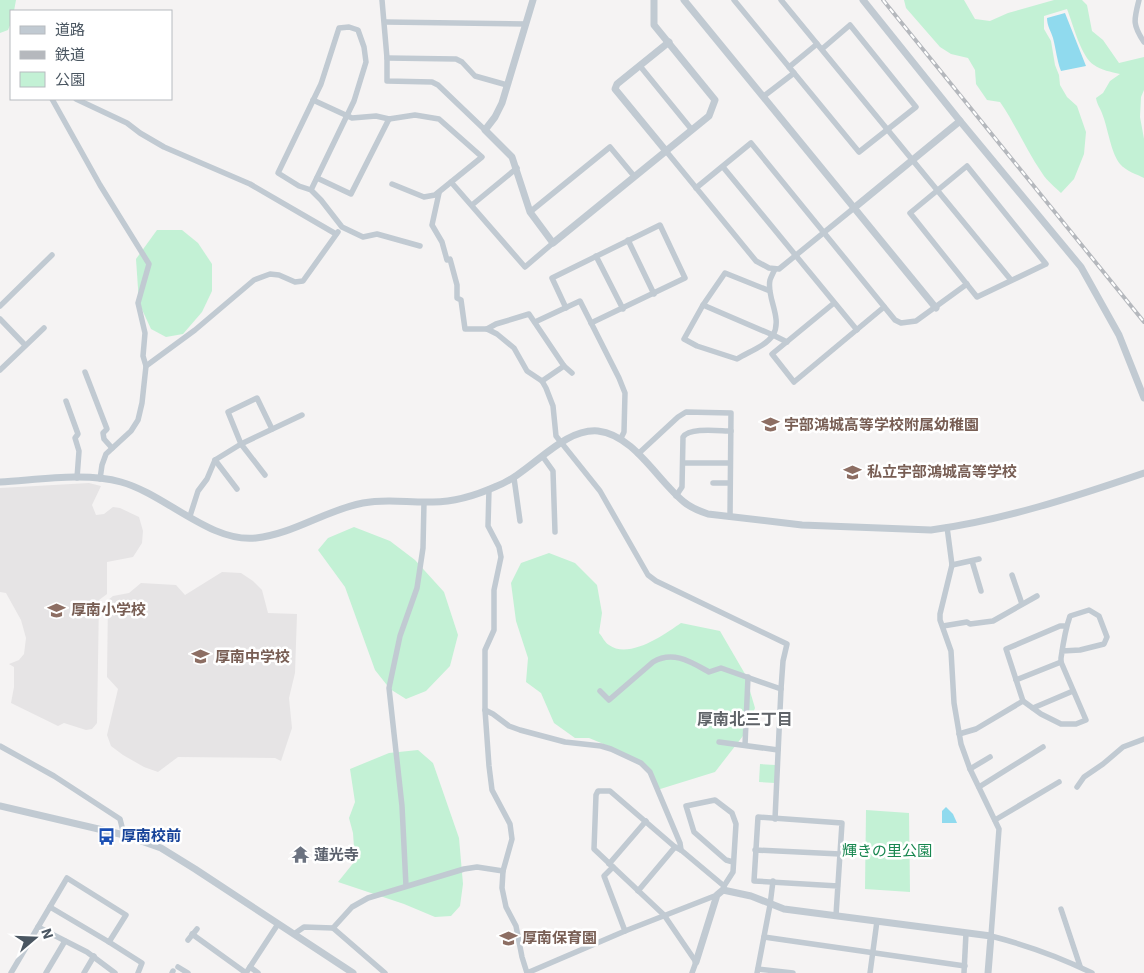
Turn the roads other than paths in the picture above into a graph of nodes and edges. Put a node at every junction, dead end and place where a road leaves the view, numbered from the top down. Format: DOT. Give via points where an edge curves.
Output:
graph roads {
  1 [pos="382,0"];
  2 [pos="533,0"];
  3 [pos="654,0"];
  4 [pos="684,0"];
  5 [pos="734,0"];
  6 [pos="782,0"];
  7 [pos="863,0"];
  8 [pos="1139,0"];
  9 [pos="384,22"];
  10 [pos="526,24"];
  11 [pos="669,42"];
  12 [pos="1144,42"];
  13 [pos="819,46"];
  14 [pos="387,58"];
  15 [pos="640,66"];
  16 [pos="789,67"];
  17 [pos="794,73"];
  18 [pos="507,85"];
  19 [pos="764,96"];
  20 [pos="53,100"];
  21 [pos="78,100"];
  22 [pos="313,100"];
  23 [pos="348,116"];
  24 [pos="389,118"];
  25 [pos="960,121"];
  26 [pos="485,130"];
  27 [pos="692,130"];
  28 [pos="888,130"];
  29 [pos="666,151"];
  30 [pos="912,160"];
  31 [pos="723,167"];
  32 [pos="516,168"];
  33 [pos="634,176"];
  34 [pos="317,178"];
  35 [pos="451,182"];
  36 [pos="392,184"];
  37 [pos="696,188"];
  38 [pos="938,189"];
  39 [pos="311,190"];
  40 [pos="439,193"];
  41 [pos="472,205"];
  42 [pos="854,208"];
  43 [pos="530,212"];
  44 [pos="342,227"];
  45 [pos="824,232"];
  46 [pos="336,234"];
  47 [pos="628,240"];
  48 [pos="553,243"];
  49 [pos="420,246"];
  50 [pos="52,255"];
  51 [pos="795,255"];
  52 [pos="596,256"];
  53 [pos="774,269"];
  54 [pos="1011,280"];
  55 [pos="967,284"];
  56 [pos="770,291"];
  57 [pos="654,294"];
  58 [pos="834,303"];
  59 [pos="703,305"];
  60 [pos="0,306"];
  61 [pos="884,307"];
  62 [pos="566,308"];
  63 [pos="936,308"];
  64 [pos="623,309"];
  65 [pos="0,320"];
  66 [pos="535,322"];
  67 [pos="591,323"];
  68 [pos="44,328"];
  69 [pos="487,329"];
  70 [pos="857,330"];
  71 [pos="773,334"];
  72 [pos="787,342"];
  73 [pos="25,345"];
  74 [pos="146,366"];
  75 [pos="564,366"];
  76 [pos="0,370"];
  77 [pos="85,372"];
  78 [pos="572,373"];
  79 [pos="542,381"];
  80 [pos="1144,398"];
  81 [pos="66,401"];
  82 [pos="302,415"];
  83 [pos="272,429"];
  84 [pos="730,431"];
  85 [pos="621,438"];
  86 [pos="562,443"];
  87 [pos="241,444"];
  88 [pos="112,448"];
  89 [pos="638,454"];
  90 [pos="543,457"];
  91 [pos="215,460"];
  92 [pos="683,463"];
  93 [pos="730,463"];
  94 [pos="1144,473"];
  95 [pos="265,475"];
  96 [pos="77,478"];
  97 [pos="100,478"];
  98 [pos="514,478"];
  99 [pos="0,482"];
  100 [pos="713,482"];
  101 [pos="730,483"];
  102 [pos="237,489"];
  103 [pos="489,490"];
  104 [pos="676,496"];
  105 [pos="424,502"];
  106 [pos="190,516"];
  107 [pos="730,517"];
  108 [pos="520,521"];
  109 [pos="947,528"];
  110 [pos="555,532"];
  111 [pos="980,559"];
  112 [pos="972,561"];
  113 [pos="952,565"];
  114 [pos="1012,575"];
  115 [pos="981,591"];
  116 [pos="1036,596"];
  117 [pos="1022,604"];
  118 [pos="943,626"];
  119 [pos="1066,626"];
  120 [pos="1062,652"];
  121 [pos="1061,662"];
  122 [pos="748,677"];
  123 [pos="1016,680"];
  124 [pos="781,689"];
  125 [pos="1073,691"];
  126 [pos="600,692"];
  127 [pos="1023,701"];
  128 [pos="1033,708"];
  129 [pos="485,710"];
  130 [pos="959,734"];
  131 [pos="1144,739"];
  132 [pos="720,742"];
  133 [pos="745,745"];
  134 [pos="0,746"];
  135 [pos="1042,747"];
  136 [pos="778,750"];
  137 [pos="990,757"];
  138 [pos="970,769"];
  139 [pos="1059,782"];
  140 [pos="979,787"];
  141 [pos="1077,787"];
  142 [pos="0,806"];
  143 [pos="775,819"];
  144 [pos="995,820"];
  145 [pos="646,821"];
  146 [pos="124,834"];
  147 [pos="678,849"];
  148 [pos="755,850"];
  149 [pos="840,854"];
  150 [pos="733,862"];
  151 [pos="611,865"];
  152 [pos="503,871"];
  153 [pos="773,882"];
  154 [pos="406,886"];
  155 [pos="838,886"];
  156 [pos="722,890"];
  157 [pos="638,891"];
  158 [pos="770,905"];
  159 [pos="50,907"];
  160 [pos="1061,909"];
  161 [pos="664,915"];
  162 [pos="836,915"];
  163 [pos="877,920"];
  164 [pos="278,924"];
  165 [pos="38,927"];
  166 [pos="197,928"];
  167 [pos="333,928"];
  168 [pos="625,931"];
  169 [pos="966,933"];
  170 [pos="294,934"];
  171 [pos="991,936"];
  172 [pos="764,937"];
  173 [pos="65,940"];
  174 [pos="110,942"];
  175 [pos="873,953"];
  176 [pos="94,956"];
  177 [pos="696,962"];
  178 [pos="964,966"];
  179 [pos="1080,966"];
  180 [pos="174,970"];
  181 [pos="247,971"];
  182 [pos="527,971"];
  183 [pos="758,971"];
  184 [pos="11,973"];
  185 [pos="46,973"];
  186 [pos="84,973"];
  187 [pos="115,973"];
  188 [pos="138,973"];
  189 [pos="188,973"];
  190 [pos="258,973"];
  191 [pos="353,973"];
  192 [pos="385,973"];
  193 [pos="692,973"];
  194 [pos="793,973"];
  195 [pos="870,973"];
  196 [pos="964,973"];
  197 [pos="988,973"];
  198 [pos="1092,973"];
  1 -- 9 [label="street"];
  2 -- 10 [label="street"];
  3 -- 11 [label="street" via="654,24"];
  4 -- 19 [label="street"];
  5 -- 16 [label="street"];
  6 -- 13 [label="street"];
  7 -- 25 [label="street"];
  8 -- 12 [label="street" via="1135,28"];
  9 -- 10 [label="street"];
  9 -- 14 [label="street"];
  10 -- 18 [label="street"];
  11 -- 15 [label="street"];
  11 -- 27 [label="street" via="715,100 709,116"];
  13 -- 16 [label="street"];
  13 -- 28 [label="street"];
  13 -- 28 [label="street" via="850,25 916,106"];
  14 -- 18 [label="street" via="456,59 475,76"];
  14 -- 26 [label="street" via="387,81 432,82 438,85"];
  15 -- 27 [label="street"];
  15 -- 29 [label="street" via="615,89"];
  16 -- 17 [label="street"];
  17 -- 19 [label="street"];
  17 -- 28 [label="street" via="859,152"];
  18 -- 26 [label="street" via="495,117"];
  19 -- 42 [label="street"];
  20 -- 74 [label="street" via="149,264 138,303 144,328"];
  21 -- 46 [label="street" via="127,122 164,146 250,184"];
  22 -- 23 [label="street"];
  22 -- 23 [label="street" via="339,28 358,30 366,62"];
  22 -- 39 [label="street" via="278,173"];
  23 -- 24 [label="street"];
  23 -- 34 [label="street"];
  24 -- 34 [label="street" via="351,194"];
  24 -- 35 [label="street" via="415,115 439,119 482,157"];
  25 -- 30 [label="street"];
  25 -- 80 [label="street" via="1081,267 1119,335"];
  26 -- 32 [label="street" via="512,157"];
  27 -- 29 [label="street"];
  28 -- 30 [label="street"];
  29 -- 33 [label="street"];
  29 -- 37 [label="street"];
  30 -- 38 [label="street"];
  30 -- 42 [label="street"];
  31 -- 37 [label="street"];
  31 -- 45 [label="street" via="751,143"];
  31 -- 51 [label="street"];
  32 -- 41 [label="street"];
  32 -- 43 [label="street"];
  33 -- 43 [label="street" via="610,147"];
  33 -- 48 [label="street"];
  34 -- 39 [label="street"];
  35 -- 40 [label="street"];
  35 -- 41 [label="street"];
  36 -- 40 [label="street" via="424,197"];
  37 -- 53 [label="street" via="756,262"];
  38 -- 54 [label="street"];
  38 -- 54 [label="street" via="967,166 1046,264"];
  38 -- 55 [label="street" via="910,213"];
  39 -- 44 [label="street"];
  40 -- 69 [label="street" via="432,225 447,260 450,259 465,329"];
  41 -- 48 [label="street" via="525,267"];
  42 -- 45 [label="street"];
  42 -- 63 [label="street"];
  43 -- 48 [label="street"];
  44 -- 46 [label="street"];
  44 -- 49 [label="street" via="363,237 377,234"];
  45 -- 51 [label="street"];
  45 -- 61 [label="street"];
  46 -- 74 [label="street" via="303,281 295,282 270,274 254,280"];
  47 -- 52 [label="street"];
  47 -- 57 [label="street"];
  47 -- 57 [label="street" via="660,225 685,278"];
  50 -- 60 [label="street"];
  51 -- 53 [label="street"];
  51 -- 58 [label="street"];
  52 -- 62 [label="street" via="552,278"];
  52 -- 64 [label="street"];
  53 -- 56 [label="street"];
  54 -- 55 [label="street" via="977,297"];
  55 -- 63 [label="street"];
  56 -- 59 [label="street" via="726,273"];
  56 -- 71 [label="street" via="776,315"];
  57 -- 64 [label="street"];
  58 -- 70 [label="street"];
  58 -- 72 [label="street"];
  59 -- 71 [label="street"];
  59 -- 71 [label="street" via="684,339 697,346 737,359"];
  61 -- 63 [label="street" via="901,323 916,321"];
  61 -- 70 [label="street"];
  62 -- 66 [label="street"];
  62 -- 67 [label="street" via="580,301"];
  64 -- 67 [label="street"];
  65 -- 73 [label="street"];
  66 -- 69 [label="street" via="529,314"];
  66 -- 75 [label="street"];
  67 -- 85 [label="street" via="625,393"];
  68 -- 73 [label="street"];
  69 -- 79 [label="street" via="510,344 527,371"];
  70 -- 72 [label="street" via="794,382 772,354"];
  71 -- 72 [label="street"];
  73 -- 76 [label="street"];
  74 -- 88 [label="street" via="138,420"];
  75 -- 78 [label="street"];
  75 -- 79 [label="street"];
  77 -- 88 [label="street" via="107,429 103,433 104,439"];
  79 -- 86 [label="street" via="553,406 556,436"];
  81 -- 96 [label="street" via="78,434 75,438 79,450"];
  82 -- 83 [label="street"];
  83 -- 87 [label="street"];
  83 -- 87 [label="street" via="257,398 228,412"];
  84 -- 89 [label="street" via="731,413 686,412"];
  84 -- 92 [label="street" via="686,434"];
  84 -- 93 [label="street"];
  85 -- 86 [label="street" via="594,431 575,434"];
  85 -- 89 [label="street"];
  86 -- 90 [label="street"];
  86 -- 124 [label="street" via="600,492 651,578 788,644"];
  87 -- 91 [label="street"];
  87 -- 95 [label="street"];
  88 -- 97 [label="street" via="106,454"];
  89 -- 104 [label="street"];
  90 -- 98 [label="street"];
  90 -- 110 [label="street" via="553,471"];
  91 -- 102 [label="street"];
  91 -- 106 [label="street" via="198,491"];
  92 -- 93 [label="street"];
  92 -- 104 [label="street" via="682,487"];
  93 -- 101 [label="street"];
  94 -- 109 [label="street" via="1059,502"];
  96 -- 97 [label="street"];
  96 -- 99 [label="street"];
  97 -- 106 [label="street" via="130,485"];
  98 -- 103 [label="street"];
  98 -- 108 [label="street"];
  100 -- 101 [label="street"];
  101 -- 107 [label="street"];
  103 -- 105 [label="street" via="452,500"];
  103 -- 129 [label="street" via="488,526 501,557 494,590 494,630 485,650"];
  104 -- 107 [label="street" via="695,509"];
  105 -- 106 [label="street" via="388,500 362,503 254,538 224,535"];
  105 -- 154 [label="street" via="423,548 417,588 400,636 389,688 402,806"];
  107 -- 109 [label="street" via="845,528"];
  109 -- 113 [label="street"];
  111 -- 112 [label="street"];
  112 -- 113 [label="street"];
  112 -- 115 [label="street"];
  113 -- 118 [label="street" via="940,614"];
  114 -- 117 [label="street"];
  116 -- 117 [label="street"];
  117 -- 118 [label="street" via="993,621"];
  118 -- 130 [label="street" via="951,651"];
  119 -- 120 [label="street"];
  119 -- 120 [label="street" via="1070,616 1089,610 1099,616 1107,636 1104,644"];
  119 -- 123 [label="street" via="1006,650"];
  120 -- 121 [label="street"];
  121 -- 123 [label="street"];
  121 -- 125 [label="street"];
  122 -- 124 [label="street"];
  122 -- 126 [label="street" via="720,668 708,672 683,659 667,657 653,662 609,700"];
  122 -- 133 [label="street"];
  123 -- 127 [label="street"];
  124 -- 136 [label="street"];
  125 -- 128 [label="street"];
  125 -- 128 [label="street" via="1086,720 1061,724"];
  127 -- 128 [label="street"];
  127 -- 130 [label="street" via="976,729"];
  129 -- 147 [label="street" via="514,728 565,742 601,746 641,762 650,772 680,843"];
  129 -- 152 [label="street" via="492,790 511,831"];
  130 -- 138 [label="street"];
  131 -- 141 [label="street" via="1123,747 1084,777"];
  132 -- 133 [label="street"];
  133 -- 136 [label="street"];
  134 -- 146 [label="street" via="120,819"];
  135 -- 140 [label="street"];
  136 -- 143 [label="street"];
  137 -- 138 [label="street"];
  138 -- 140 [label="street"];
  139 -- 144 [label="street"];
  140 -- 144 [label="street"];
  142 -- 146 [label="street"];
  143 -- 148 [label="street" via="758,817"];
  143 -- 149 [label="street" via="842,823"];
  144 -- 171 [label="street" via="1000,837"];
  145 -- 147 [label="street"];
  145 -- 151 [label="street"];
  145 -- 151 [label="street" via="610,791 598,791 594,849"];
  146 -- 164 [label="street" via="161,848"];
  147 -- 156 [label="street"];
  147 -- 157 [label="street"];
  148 -- 149 [label="street"];
  148 -- 153 [label="street" via="754,881"];
  149 -- 155 [label="street"];
  150 -- 150 [label="street" via="736,824 732,813 715,800 686,806 694,832 726,860"];
  150 -- 156 [label="street" via="733,872"];
  151 -- 157 [label="street"];
  151 -- 168 [label="street" via="604,876"];
  152 -- 154 [label="street" via="477,867 464,869"];
  152 -- 182 [label="street" via="503,898 516,926"];
  153 -- 155 [label="street"];
  153 -- 158 [label="street"];
  154 -- 167 [label="street" via="359,902"];
  155 -- 162 [label="street"];
  156 -- 158 [label="street" via="751,896"];
  156 -- 161 [label="street"];
  156 -- 177 [label="street"];
  157 -- 161 [label="street"];
  158 -- 162 [label="street"];
  158 -- 172 [label="street"];
  159 -- 165 [label="street"];
  159 -- 174 [label="street"];
  159 -- 174 [label="street" via="67,878 126,915"];
  160 -- 179 [label="street"];
  161 -- 168 [label="street"];
  161 -- 177 [label="street"];
  162 -- 163 [label="street"];
  163 -- 169 [label="street"];
  163 -- 175 [label="street"];
  164 -- 170 [label="street"];
  164 -- 181 [label="street"];
  165 -- 173 [label="street"];
  165 -- 184 [label="street"];
  166 -- 181 [label="street" via="190,937"];
  167 -- 170 [label="street" via="308,926"];
  167 -- 192 [label="street"];
  168 -- 182 [label="street"];
  169 -- 171 [label="street"];
  169 -- 178 [label="street"];
  170 -- 191 [label="street"];
  171 -- 179 [label="street"];
  171 -- 197 [label="street"];
  172 -- 175 [label="street"];
  172 -- 183 [label="street"];
  173 -- 176 [label="street"];
  173 -- 185 [label="street"];
  174 -- 188 [label="street" via="142,963"];
  175 -- 178 [label="street"];
  175 -- 195 [label="street"];
  176 -- 186 [label="street"];
  176 -- 187 [label="street"];
  177 -- 193 [label="street"];
  178 -- 196 [label="street"];
  179 -- 198 [label="street"];
  180 -- 189 [label="street"];
  181 -- 190 [label="street"];
  183 -- 194 [label="street"];
}
